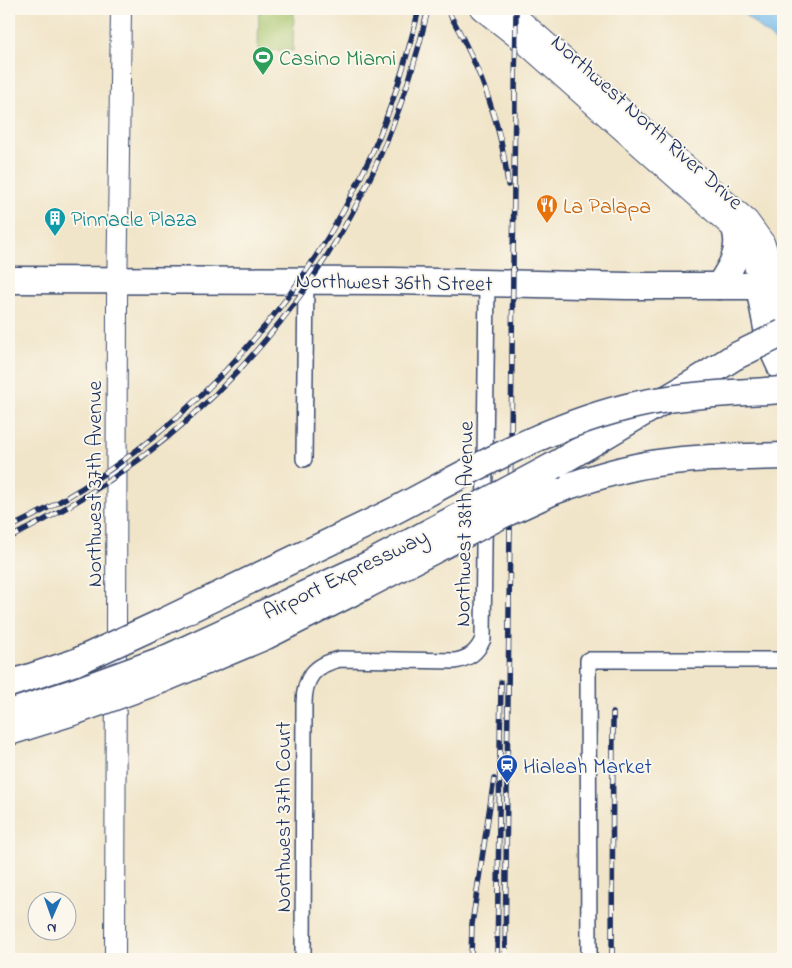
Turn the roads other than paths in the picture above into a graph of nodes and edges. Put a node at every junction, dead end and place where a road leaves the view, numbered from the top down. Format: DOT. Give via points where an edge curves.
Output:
graph roads {
  1 [pos="120,9"];
  2 [pos="480,9"];
  3 [pos="509,9"];
  4 [pos="652,146"];
  5 [pos="746,230"];
  6 [pos="783,248"];
  7 [pos="9,280"];
  8 [pos="306,280"];
  9 [pos="768,280"];
  10 [pos="117,281"];
  11 [pos="487,282"];
  12 [pos="719,286"];
  13 [pos="783,309"];
  14 [pos="783,333"];
  15 [pos="783,351"];
  16 [pos="737,362"];
  17 [pos="783,372"];
  18 [pos="783,390"];
  19 [pos="783,456"];
  20 [pos="304,460"];
  21 [pos="365,576"];
  22 [pos="783,660"];
  23 [pos="311,676"];
  24 [pos="9,684"];
  25 [pos="76,701"];
  26 [pos="9,713"];
  27 [pos="9,732"];
  28 [pos="115,959"];
  29 [pos="303,959"];
  30 [pos="589,959"];
  1 -- 10 [label="street, Northwest 37th Avenue"];
  2 -- 4 [label="street, Northwest North River Drive"];
  3 -- 4 [label="street, Northwest North River Drive"];
  4 -- 5 [label="street, Northwest North River Drive"];
  5 -- 6 [label="street"];
  5 -- 9 [label="street, Northwest North River Drive" via="752,252"];
  5 -- 12 [label="highway" via="738,240 737,252"];
  7 -- 10 [label="highway, Northwest 36th Street"];
  8 -- 10 [label="highway, Northwest 36th Street"];
  8 -- 11 [label="highway, Northwest 36th Street"];
  8 -- 20 [label="street"];
  9 -- 12 [label="highway, Northwest 36th Street"];
  9 -- 13 [label="highway"];
  9 -- 17 [label="highway" via="770,344"];
  10 -- 28 [label="street, Northwest 37th Avenue"];
  11 -- 12 [label="highway, Northwest 36th Street"];
  11 -- 23 [label="street, Northwest 38th Avenue" via="483,639 480,646 475,653 455,662 340,660 322,665"];
  14 -- 16 [label="highway, Airport Expressway, bridge"];
  15 -- 16 [label="highway"];
  16 -- 21 [label="highway, Airport Expressway, bridge" via="695,382"];
  18 -- 24 [label="highway, Airport Expressway, bridge" via="641,404 550,432 165,621 76,662"];
  19 -- 21 [label="highway, bridge" via="657,463 603,475 554,491"];
  21 -- 25 [label="highway, Airport Expressway, bridge" via="163,669"];
  22 -- 30 [label="street" via="588,660"];
  23 -- 29 [label="street, Northwest 37th Court" via="305,688 304,704"];
  25 -- 26 [label="highway, Airport Expressway"];
  25 -- 27 [label="highway"];
}
